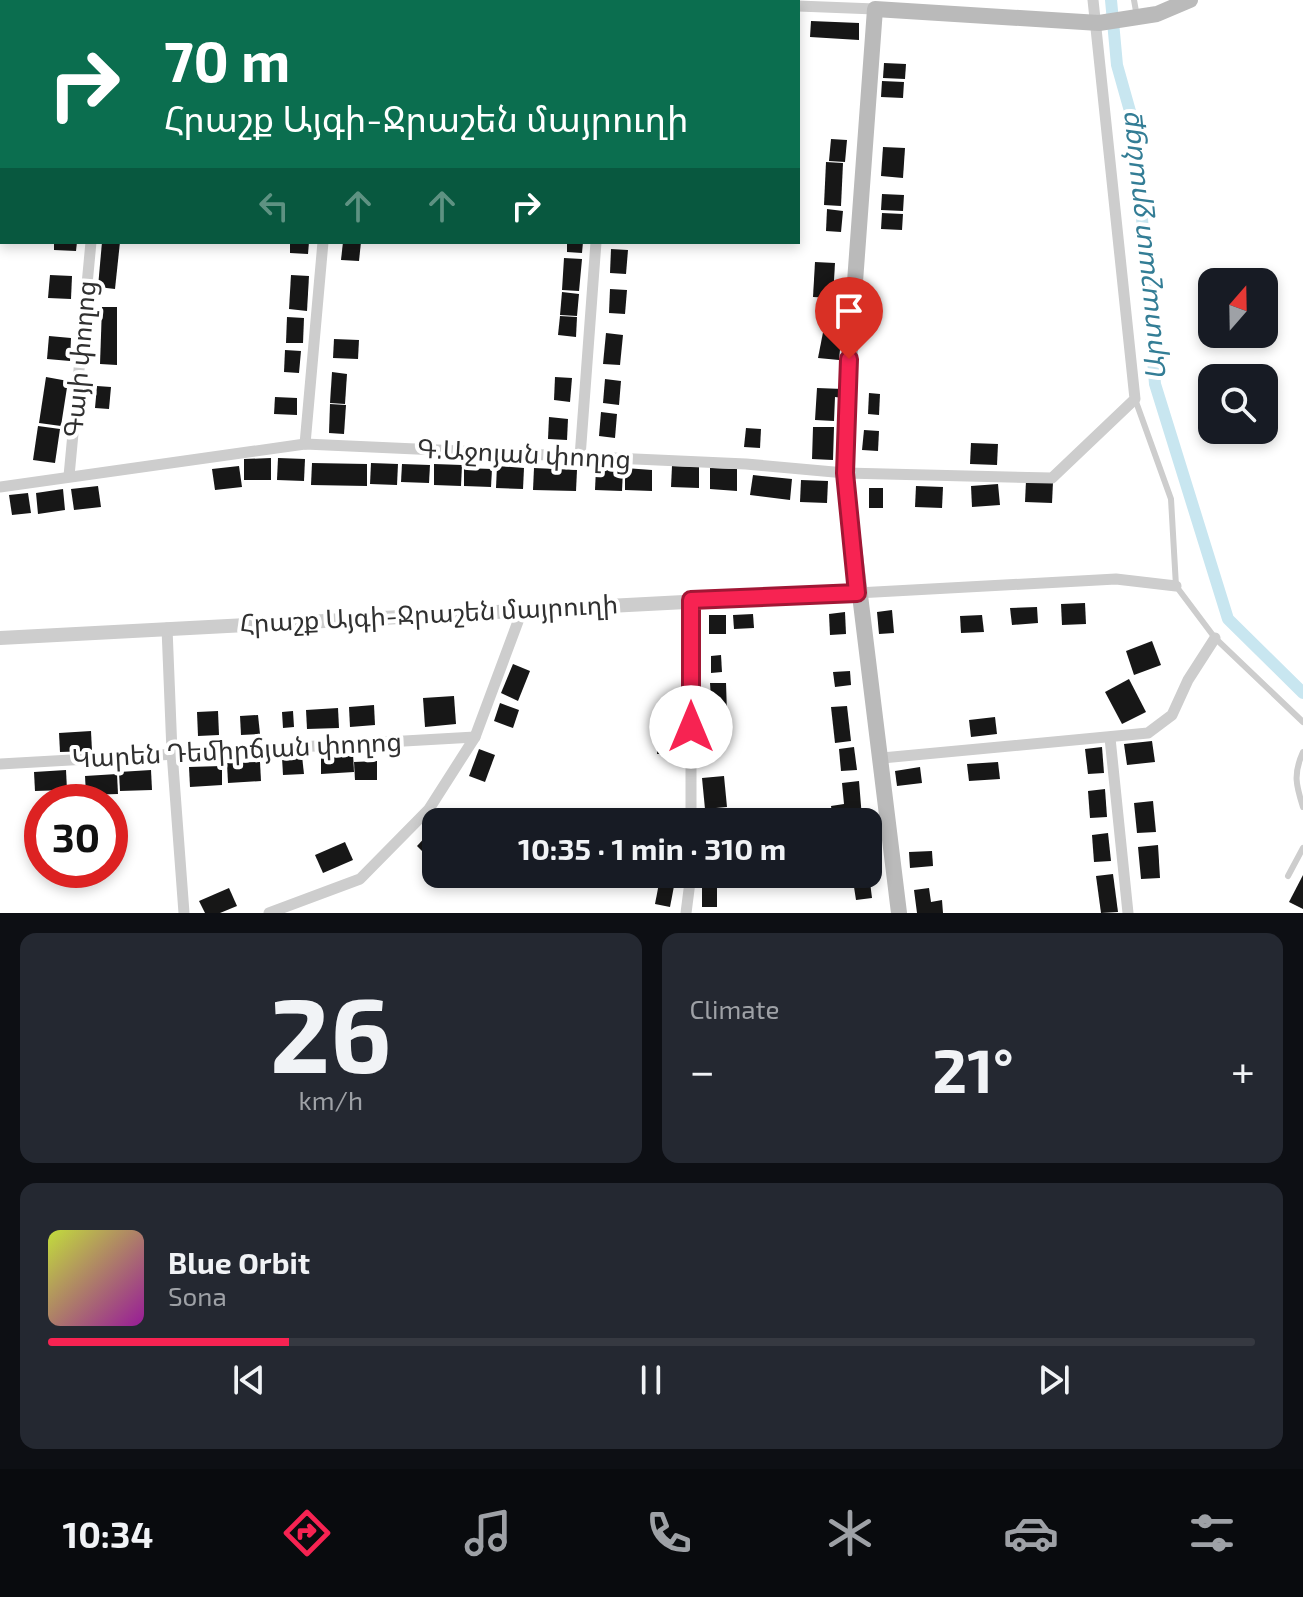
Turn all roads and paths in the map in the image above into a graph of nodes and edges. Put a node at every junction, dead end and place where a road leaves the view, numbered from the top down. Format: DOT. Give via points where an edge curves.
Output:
graph roads {
  1 [pos="1093,0"];
  2 [pos="1190,0"];
  3 [pos="800,6"];
  4 [pos="875,9"];
  5 [pos="1131,12"];
  6 [pos="1096,23"];
  7 [pos="91,244"];
  8 [pos="323,244"];
  9 [pos="596,244"];
  10 [pos="1135,399"];
  11 [pos="305,444"];
  12 [pos="580,457"];
  13 [pos="845,473"];
  14 [pos="69,476"];
  15 [pos="0,487"];
  16 [pos="1176,586"];
  17 [pos="857,593"];
  18 [pos="691,600"];
  19 [pos="523,608"];
  20 [pos="167,628"];
  21 [pos="0,638"];
  22 [pos="1215,638"];
  23 [pos="1303,722"];
  24 [pos="475,737"];
  25 [pos="1110,738"];
  26 [pos="172,752"];
  27 [pos="1303,752"];
  28 [pos="882,758"];
  29 [pos="0,764"];
  30 [pos="1303,807"];
  31 [pos="691,808"];
  32 [pos="1303,848"];
  33 [pos="1288,876"];
  34 [pos="689,888"];
  35 [pos="184,913"];
  36 [pos="269,913"];
  37 [pos="686,913"];
  38 [pos="899,913"];
  39 [pos="1128,913"];
  1 -- 6 [label="street"];
  2 -- 5 [label="main road" via="1157,14"];
  3 -- 4 [label="street"];
  4 -- 6 [label="main road"];
  4 -- 13 [label="main road"];
  5 -- 6 [label="main road"];
  6 -- 10 [label="street"];
  7 -- 14 [label="street, Գայի փողոց"];
  8 -- 11 [label="street"];
  9 -- 12 [label="street"];
  10 -- 13 [label="street, Գ.Աջոյան փողոց" via="1052,478"];
  10 -- 16 [label="lane" via="1171,499"];
  11 -- 12 [label="street, Գ.Աջոյան փողոց"];
  11 -- 14 [label="street, Գ.Աջոյան փողոց"];
  12 -- 13 [label="street, Գ.Աջոյան փողոց"];
  13 -- 17 [label="main road"];
  14 -- 15 [label="street, Գ.Աջոյան փողոց"];
  16 -- 17 [label="street" via="1116,579"];
  16 -- 22 [label="lane"];
  17 -- 18 [label="street, Հրաշք Այգի-Ջրաշեն մայրուղի"];
  17 -- 28 [label="main road"];
  18 -- 19 [label="street, Հրաշք Այգի-Ջրաշեն մայրուղի"];
  18 -- 31 [label="street"];
  19 -- 20 [label="street, Հրաշք Այգի-Ջրաշեն մայրուղի"];
  19 -- 24 [label="street"];
  20 -- 21 [label="street, Հրաշք Այգի-Ջրաշեն մայրուղի"];
  20 -- 26 [label="street"];
  22 -- 23 [label="lane"];
  22 -- 25 [label="street" via="1172,715 1148,733"];
  24 -- 26 [label="street, Կարեն Դեմիրճյան փողոց"];
  24 -- 36 [label="street" via="429,809 360,879"];
  25 -- 28 [label="street"];
  25 -- 39 [label="street"];
  26 -- 29 [label="street, Կարեն Դեմիրճյան փողոց"];
  26 -- 35 [label="street"];
  27 -- 30 [label="lane" via="1295,782"];
  28 -- 38 [label="main road"];
  32 -- 33 [label="lane"];
  34 -- 37 [label="street"];
}
